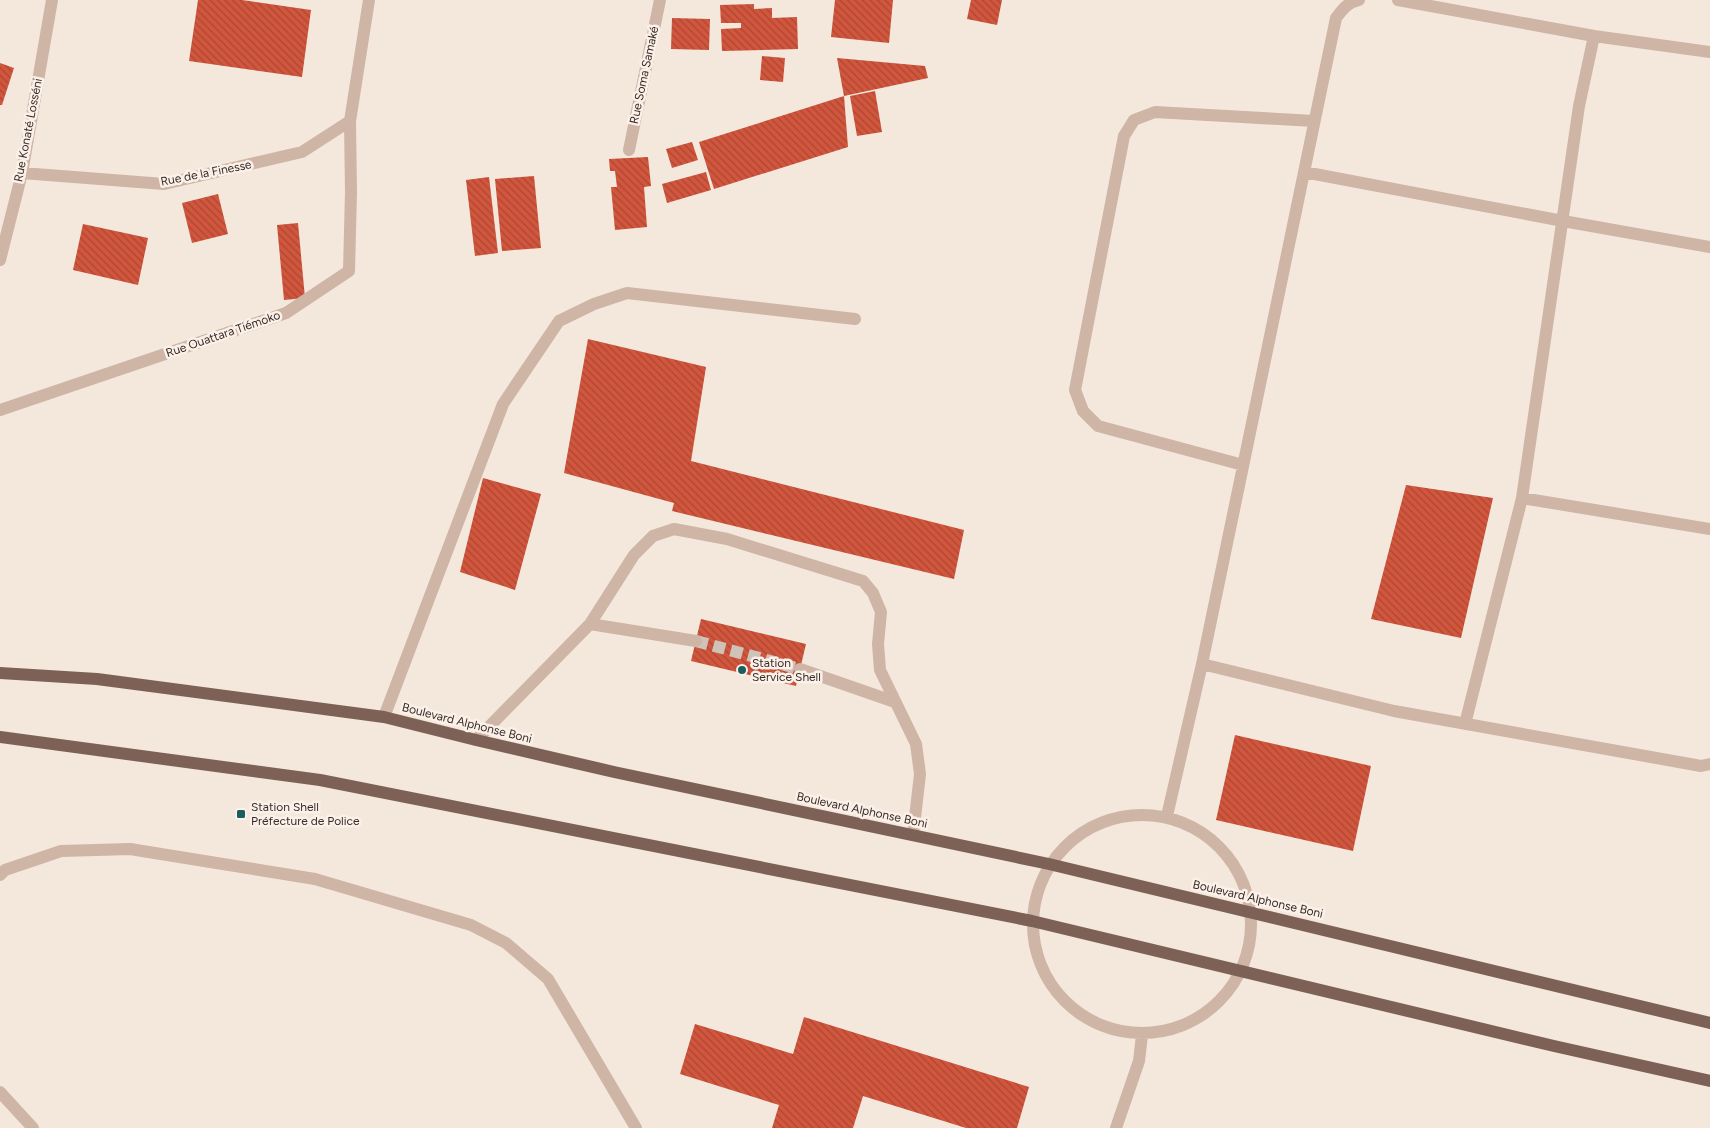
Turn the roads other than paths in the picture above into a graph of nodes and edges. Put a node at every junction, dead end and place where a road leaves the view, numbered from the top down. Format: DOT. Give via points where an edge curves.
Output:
graph roads {
  1 [pos="52,0"];
  2 [pos="369,0"];
  3 [pos="660,0"];
  4 [pos="1359,0"];
  5 [pos="1398,0"];
  6 [pos="1594,36"];
  7 [pos="1710,52"];
  8 [pos="350,121"];
  9 [pos="1314,122"];
  10 [pos="629,150"];
  11 [pos="1304,172"];
  12 [pos="22,173"];
  13 [pos="1563,221"];
  14 [pos="1710,247"];
  15 [pos="0,260"];
  16 [pos="855,319"];
  17 [pos="0,410"];
  18 [pos="1244,465"];
  19 [pos="1522,498"];
  20 [pos="1710,529"];
  21 [pos="590,624"];
  22 [pos="696,641"];
  23 [pos="1202,664"];
  24 [pos="800,669"];
  25 [pos="0,673"];
  26 [pos="895,702"];
  27 [pos="384,717"];
  28 [pos="1465,724"];
  29 [pos="0,737"];
  30 [pos="476,740"];
  31 [pos="1710,764"];
  32 [pos="1167,816"];
  33 [pos="913,835"];
  34 [pos="1049,864"];
  35 [pos="0,875"];
  36 [pos="1252,911"];
  37 [pos="1032,921"];
  38 [pos="1242,972"];
  39 [pos="1710,1023"];
  40 [pos="1142,1035"];
  41 [pos="1710,1081"];
  42 [pos="0,1092"];
  43 [pos="33,1128"];
  44 [pos="636,1128"];
  45 [pos="1116,1128"];
  1 -- 12 [label="street, Rue Konaté Losséni"];
  2 -- 8 [label="street, Rue Ouattara Tiémoko"];
  3 -- 10 [label="street, Rue Soma Samaké"];
  4 -- 9 [label="street" via="1350,2 1336,18"];
  5 -- 6 [label="street"];
  6 -- 7 [label="street"];
  6 -- 13 [label="street" via="1579,106"];
  8 -- 12 [label="street, Rue de la Finesse" via="302,152 164,184"];
  8 -- 17 [label="street, Rue Ouattara Tiémoko" via="349,271 286,313"];
  9 -- 11 [label="street"];
  9 -- 18 [label="street" via="1155,112 1134,120 1124,136 1075,390 1083,411 1098,426"];
  11 -- 13 [label="street"];
  11 -- 18 [label="street"];
  12 -- 15 [label="street, Rue Konaté Losséni"];
  13 -- 14 [label="street"];
  13 -- 19 [label="street"];
  16 -- 27 [label="street" via="627,293 559,321 503,404"];
  18 -- 23 [label="street"];
  19 -- 20 [label="street"];
  19 -- 28 [label="street"];
  21 -- 22 [label="street"];
  21 -- 26 [label="street" via="634,555 653,536 674,529 727,538 862,581 873,593 881,612 880,670"];
  21 -- 30 [label="street"];
  23 -- 28 [label="street" via="1394,711"];
  23 -- 32 [label="street"];
  24 -- 26 [label="street"];
  25 -- 27 [label="main road, Boulevard Alphonse Boni" via="97,679"];
  26 -- 33 [label="street" via="916,744 920,774"];
  27 -- 30 [label="main road, Boulevard Alphonse Boni"];
  28 -- 31 [label="street" via="1701,766"];
  29 -- 37 [label="main road" via="320,780"];
  30 -- 33 [label="main road, Boulevard Alphonse Boni"];
  32 -- 34 [label="street" via="1122,815 1081,832"];
  32 -- 36 [label="street" via="1208,835 1237,869"];
  33 -- 34 [label="main road, Boulevard Alphonse Boni"];
  34 -- 36 [label="main road, Boulevard Alphonse Boni"];
  34 -- 37 [label="street" via="1037,891"];
  35 -- 44 [label="street" via="5,870 61,851 130,849 315,879 471,924 506,943 548,979"];
  36 -- 38 [label="street" via="1251,942"];
  36 -- 39 [label="main road, Boulevard Alphonse Boni"];
  37 -- 38 [label="main road"];
  37 -- 40 [label="street" via="1040,964 1063,1001 1099,1026"];
  38 -- 40 [label="street" via="1218,1005 1182,1027"];
  38 -- 41 [label="main road"];
  40 -- 45 [label="street" via="1139,1061"];
  42 -- 43 [label="street"];
}
